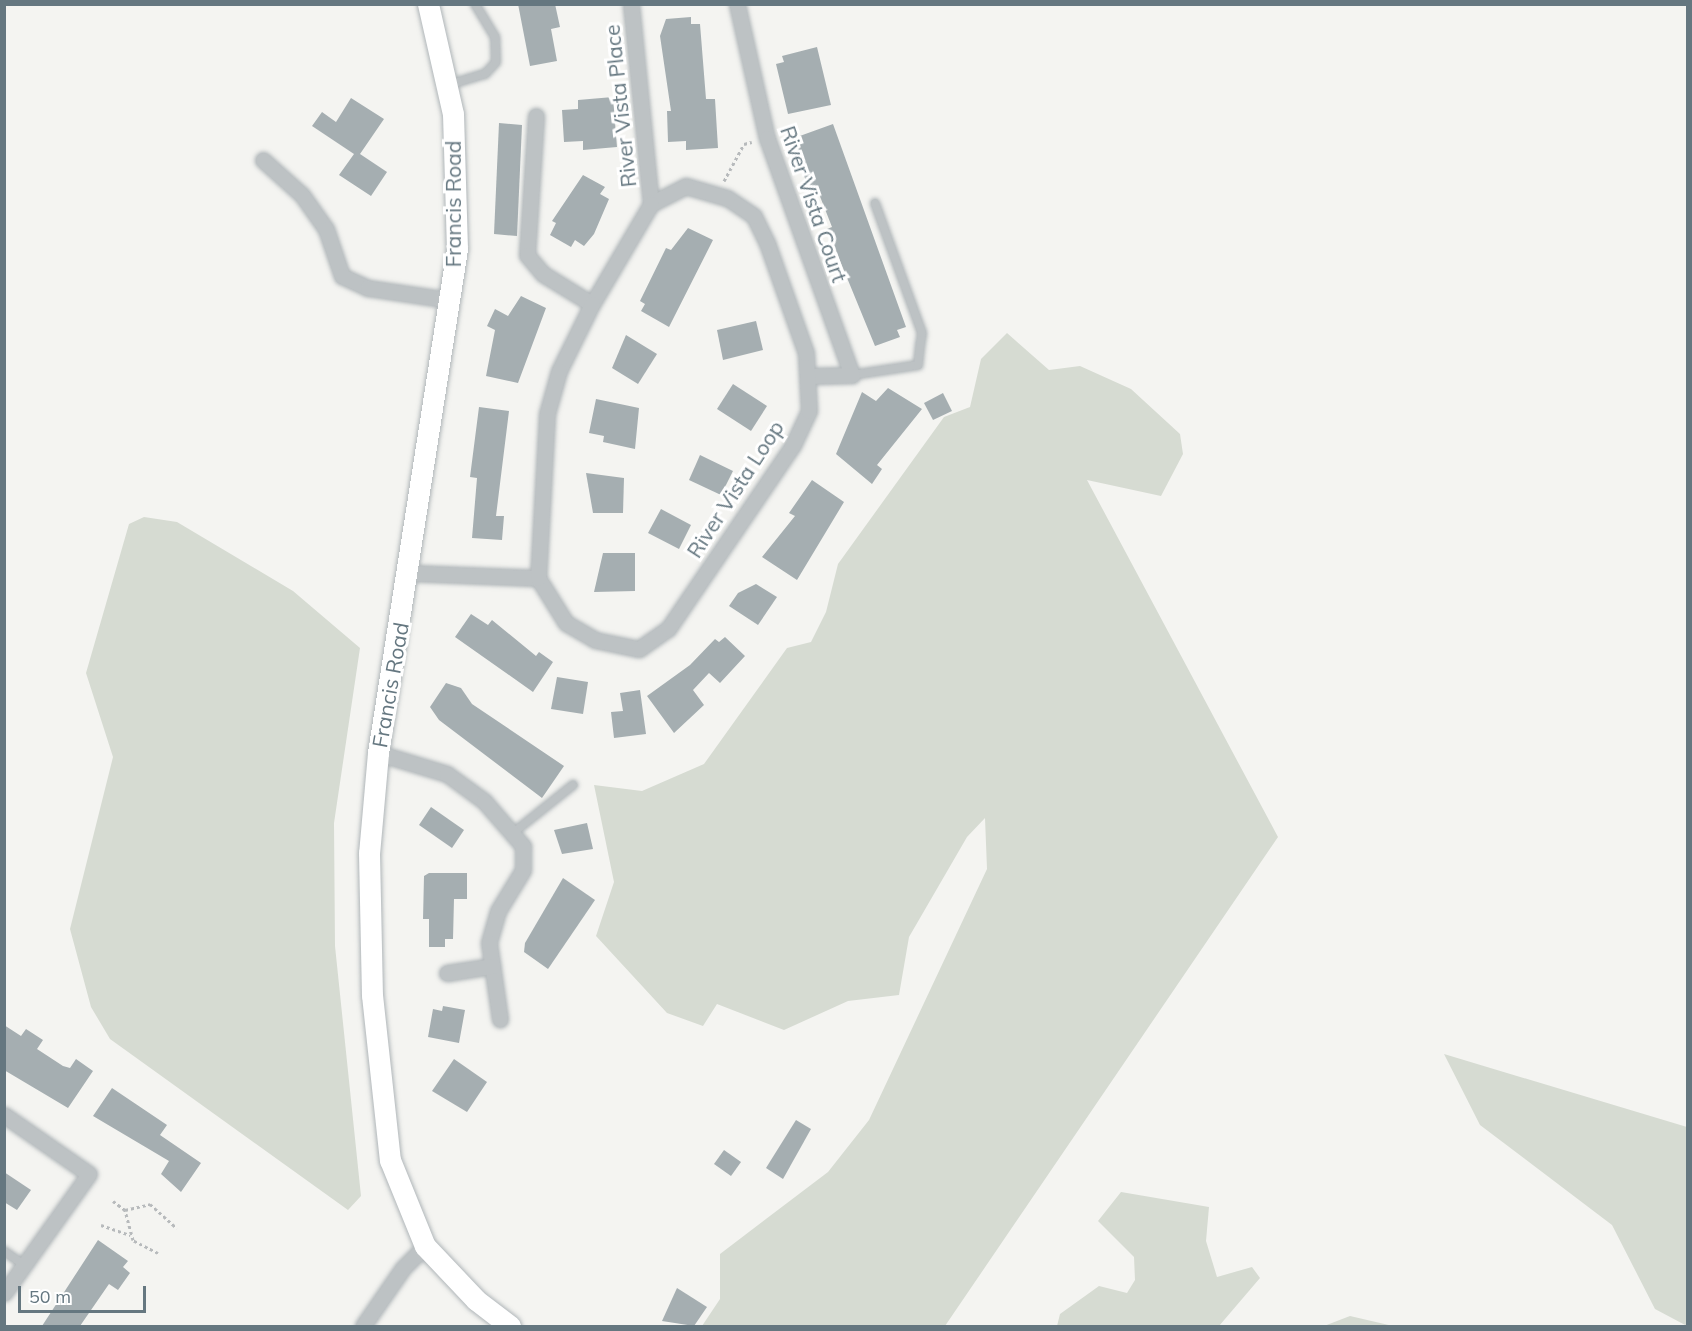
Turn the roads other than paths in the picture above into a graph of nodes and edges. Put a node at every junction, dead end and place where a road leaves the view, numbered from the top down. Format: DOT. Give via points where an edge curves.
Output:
graph roads {
  1 [pos="428,4"];
  2 [pos="475,4"];
  3 [pos="631,4"];
  4 [pos="737,4"];
  5 [pos="447,86"];
  6 [pos="536,116"];
  7 [pos="263,159"];
  8 [pos="875,203"];
  9 [pos="651,204"];
  10 [pos="449,300"];
  11 [pos="592,304"];
  12 [pos="852,375"];
  13 [pos="811,376"];
  14 [pos="410,573"];
  15 [pos="538,578"];
  16 [pos="378,753"];
  17 [pos="573,785"];
  18 [pos="518,840"];
  19 [pos="492,966"];
  20 [pos="447,973"];
  21 [pos="500,1018"];
  22 [pos="4,1115"];
  23 [pos="425,1246"];
  24 [pos="4,1251"];
  25 [pos="24,1265"];
  26 [pos="4,1293"];
  27 [pos="363,1326"];
  28 [pos="510,1326"];
  1 -- 5 [label="street, Francis Road"];
  2 -- 5 [label="lane" via="495,37 496,62 485,74"];
  3 -- 9 [label="street, River Vista Place"];
  4 -- 12 [label="street, River Vista Court" via="767,138"];
  5 -- 10 [label="street, Francis Road" via="453,114 457,249"];
  6 -- 11 [label="street" via="527,255 543,274"];
  7 -- 10 [label="street" via="302,195 326,229 342,276 368,288"];
  8 -- 12 [label="lane" via="922,333 918,365"];
  9 -- 11 [label="street"];
  9 -- 13 [label="street, River Vista Loop" via="686,186 727,198 754,216"];
  10 -- 14 [label="street, Francis Road"];
  11 -- 15 [label="street" via="559,371 547,414"];
  12 -- 13 [label="street"];
  13 -- 15 [label="street, River Vista Loop" via="809,411 793,445 668,629 639,649 596,640 566,623"];
  14 -- 15 [label="street"];
  14 -- 16 [label="street, Francis Road"];
  16 -- 18 [label="street" via="447,774 484,801"];
  16 -- 23 [label="street, Francis Road" via="369,853 372,995 382,1118 390,1160"];
  17 -- 18 [label="lane"];
  18 -- 19 [label="street" via="523,870 492,927"];
  19 -- 20 [label="street"];
  19 -- 21 [label="street"];
  22 -- 25 [label="street" via="89,1174"];
  23 -- 27 [label="street" via="402,1268"];
  23 -- 28 [label="street, Francis Road" via="476,1300"];
  24 -- 25 [label="lane"];
  25 -- 26 [label="street"];
}
